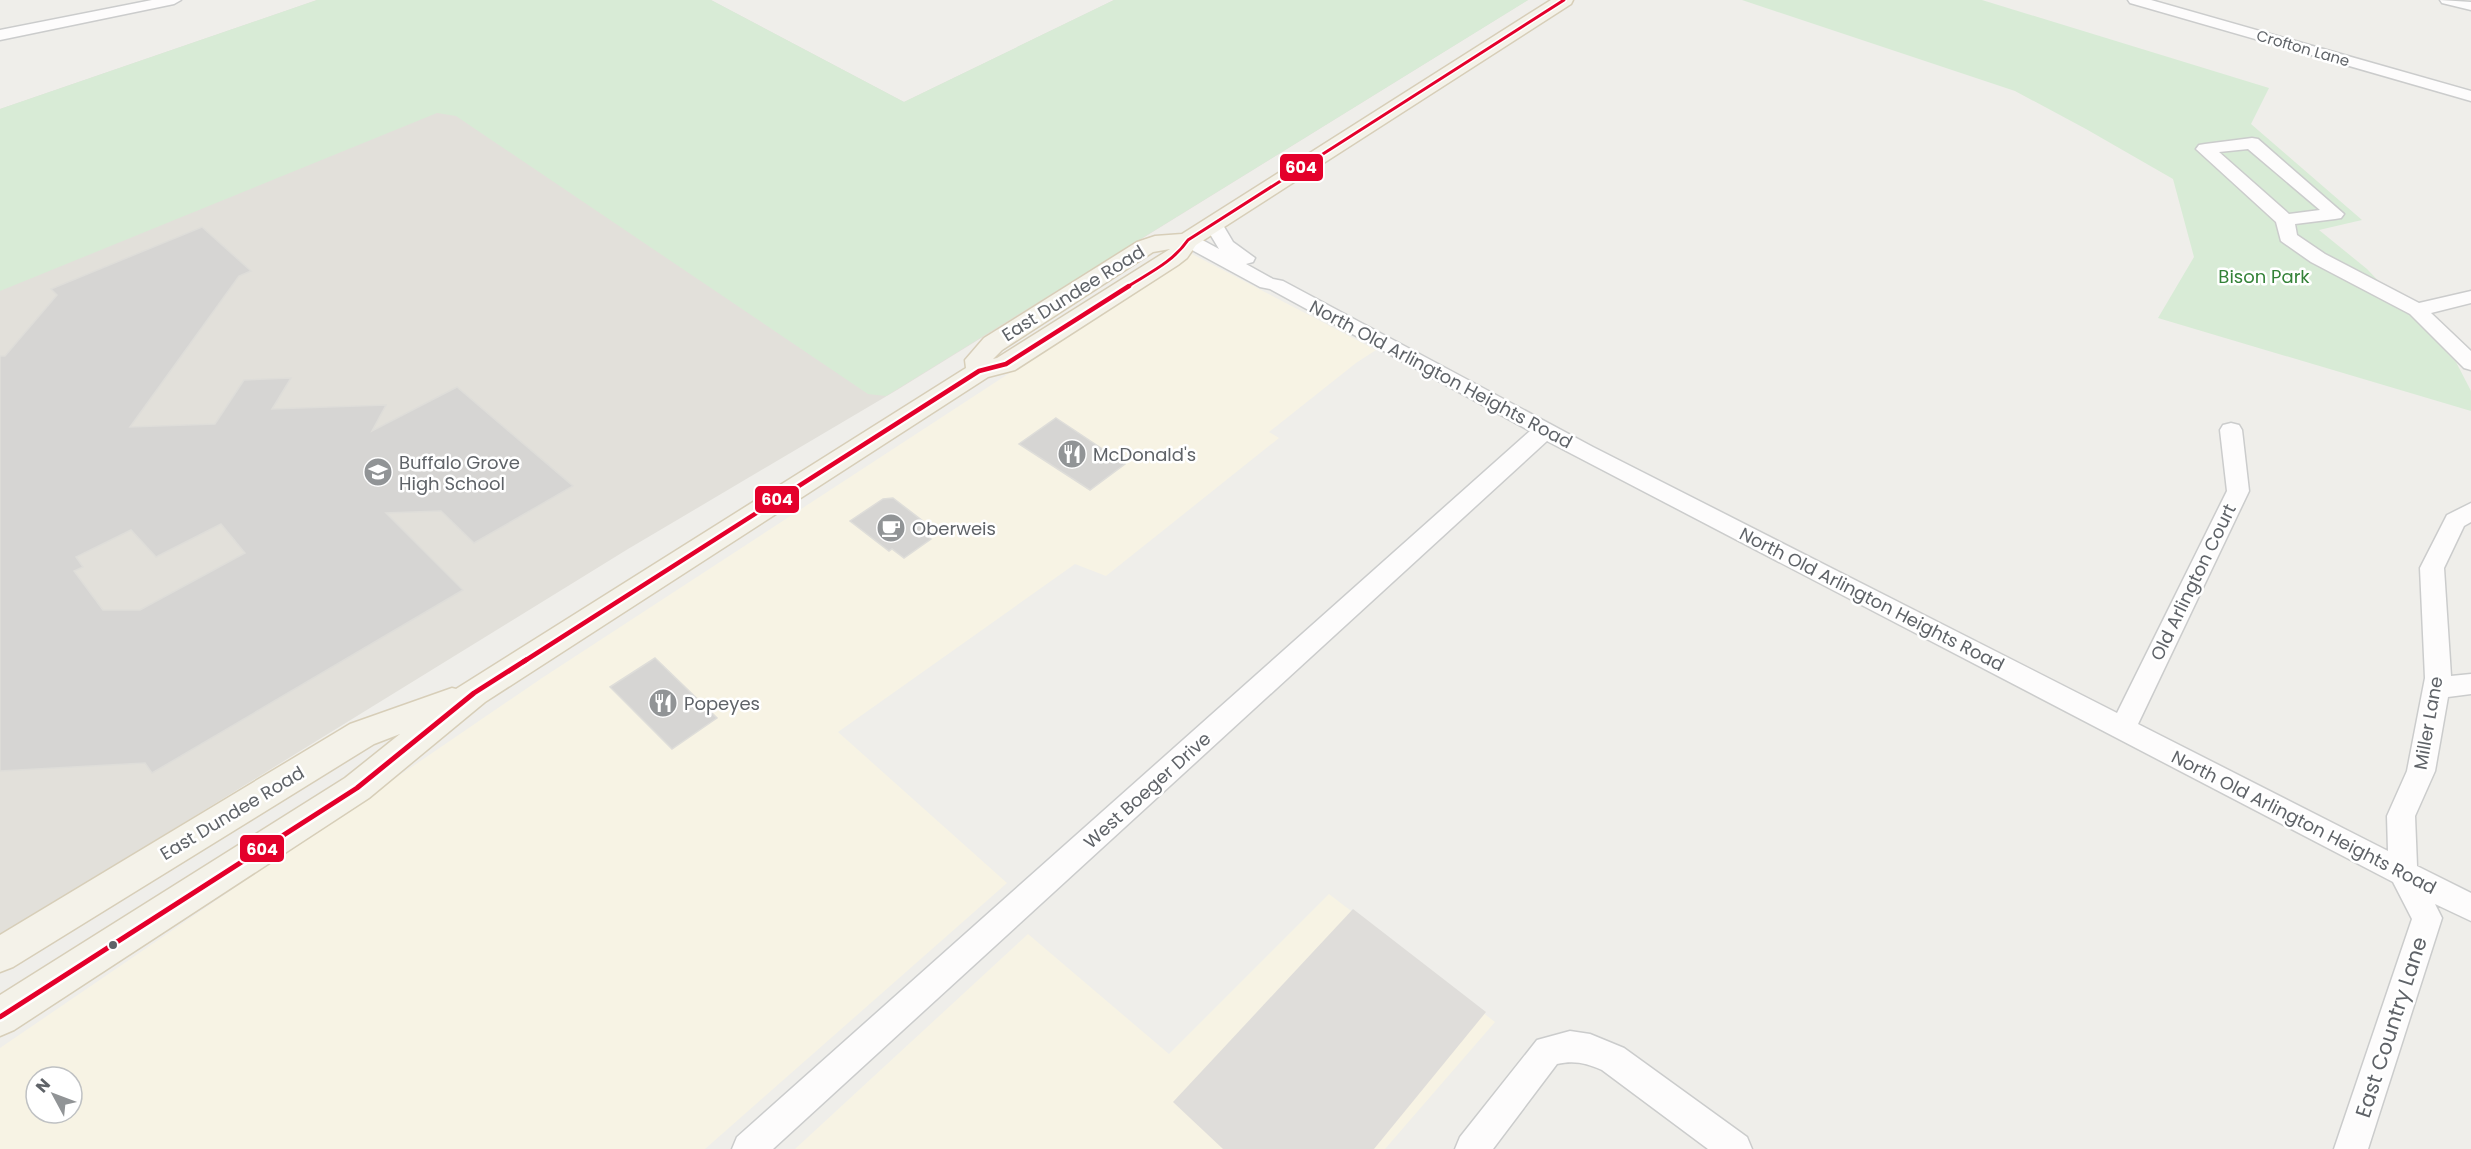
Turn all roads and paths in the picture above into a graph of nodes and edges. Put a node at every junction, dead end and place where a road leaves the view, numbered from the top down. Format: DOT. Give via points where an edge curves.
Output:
graph roads {
  1 [pos="174,0"];
  2 [pos="1564,0"];
  3 [pos="2135,0"];
  4 [pos="2447,0"];
  5 [pos="2471,6"];
  6 [pos="0,35"];
  7 [pos="2471,96"];
  8 [pos="2285,220"];
  9 [pos="1213,224"];
  10 [pos="1188,240"];
  11 [pos="1276,285"];
  12 [pos="2471,297"];
  13 [pos="2416,310"];
  14 [pos="2471,363"];
  15 [pos="2231,429"];
  16 [pos="1545,430"];
  17 [pos="2471,511"];
  18 [pos="2471,684"];
  19 [pos="2436,688"];
  20 [pos="474,693"];
  21 [pos="2122,729"];
  22 [pos="2403,873"];
  23 [pos="2471,908"];
  24 [pos="0,955"];
  25 [pos="0,1017"];
  26 [pos="749,1149"];
  27 [pos="1472,1149"];
  28 [pos="1735,1149"];
  29 [pos="2350,1149"];
  1 -- 6 [label="street"];
  2 -- 9 [label="main road, East Dundee Road"];
  3 -- 7 [label="street, Crofton Lane"];
  4 -- 5 [label="street"];
  8 -- 8 [label="street" via="2223,165 2205,149 2252,143 2336,214"];
  8 -- 13 [label="street" via="2288,237 2318,258"];
  9 -- 10 [label="main road, East Dundee Road"];
  9 -- 11 [label="street, North Old Arlington Heights Road" via="1226,246 1276,275"];
  10 -- 11 [label="street, North Old Arlington Heights Road"];
  10 -- 20 [label="main road, East Dundee Road" via="1170,260 1050,337 1006,364 979,371"];
  11 -- 16 [label="street, North Old Arlington Heights Road"];
  12 -- 13 [label="street"];
  13 -- 14 [label="street"];
  15 -- 21 [label="street, Old Arlington Court" via="2238,491"];
  16 -- 21 [label="street, North Old Arlington Heights Road"];
  16 -- 26 [label="street, West Boeger Drive"];
  17 -- 19 [label="street, Miller Lane" via="2456,521 2432,568"];
  18 -- 19 [label="street"];
  19 -- 22 [label="street, Miller Lane" via="2421,771 2402,816"];
  20 -- 24 [label="main road, East Dundee Road" via="362,734"];
  20 -- 25 [label="main road, East Dundee Road" via="357,788"];
  21 -- 22 [label="street, North Old Arlington Heights Road"];
  22 -- 23 [label="street, North Old Arlington Heights Road"];
  22 -- 29 [label="street, East Country Lane" via="2427,918"];
  27 -- 28 [label="street" via="1548,1051 1570,1046 1613,1059"];
}
